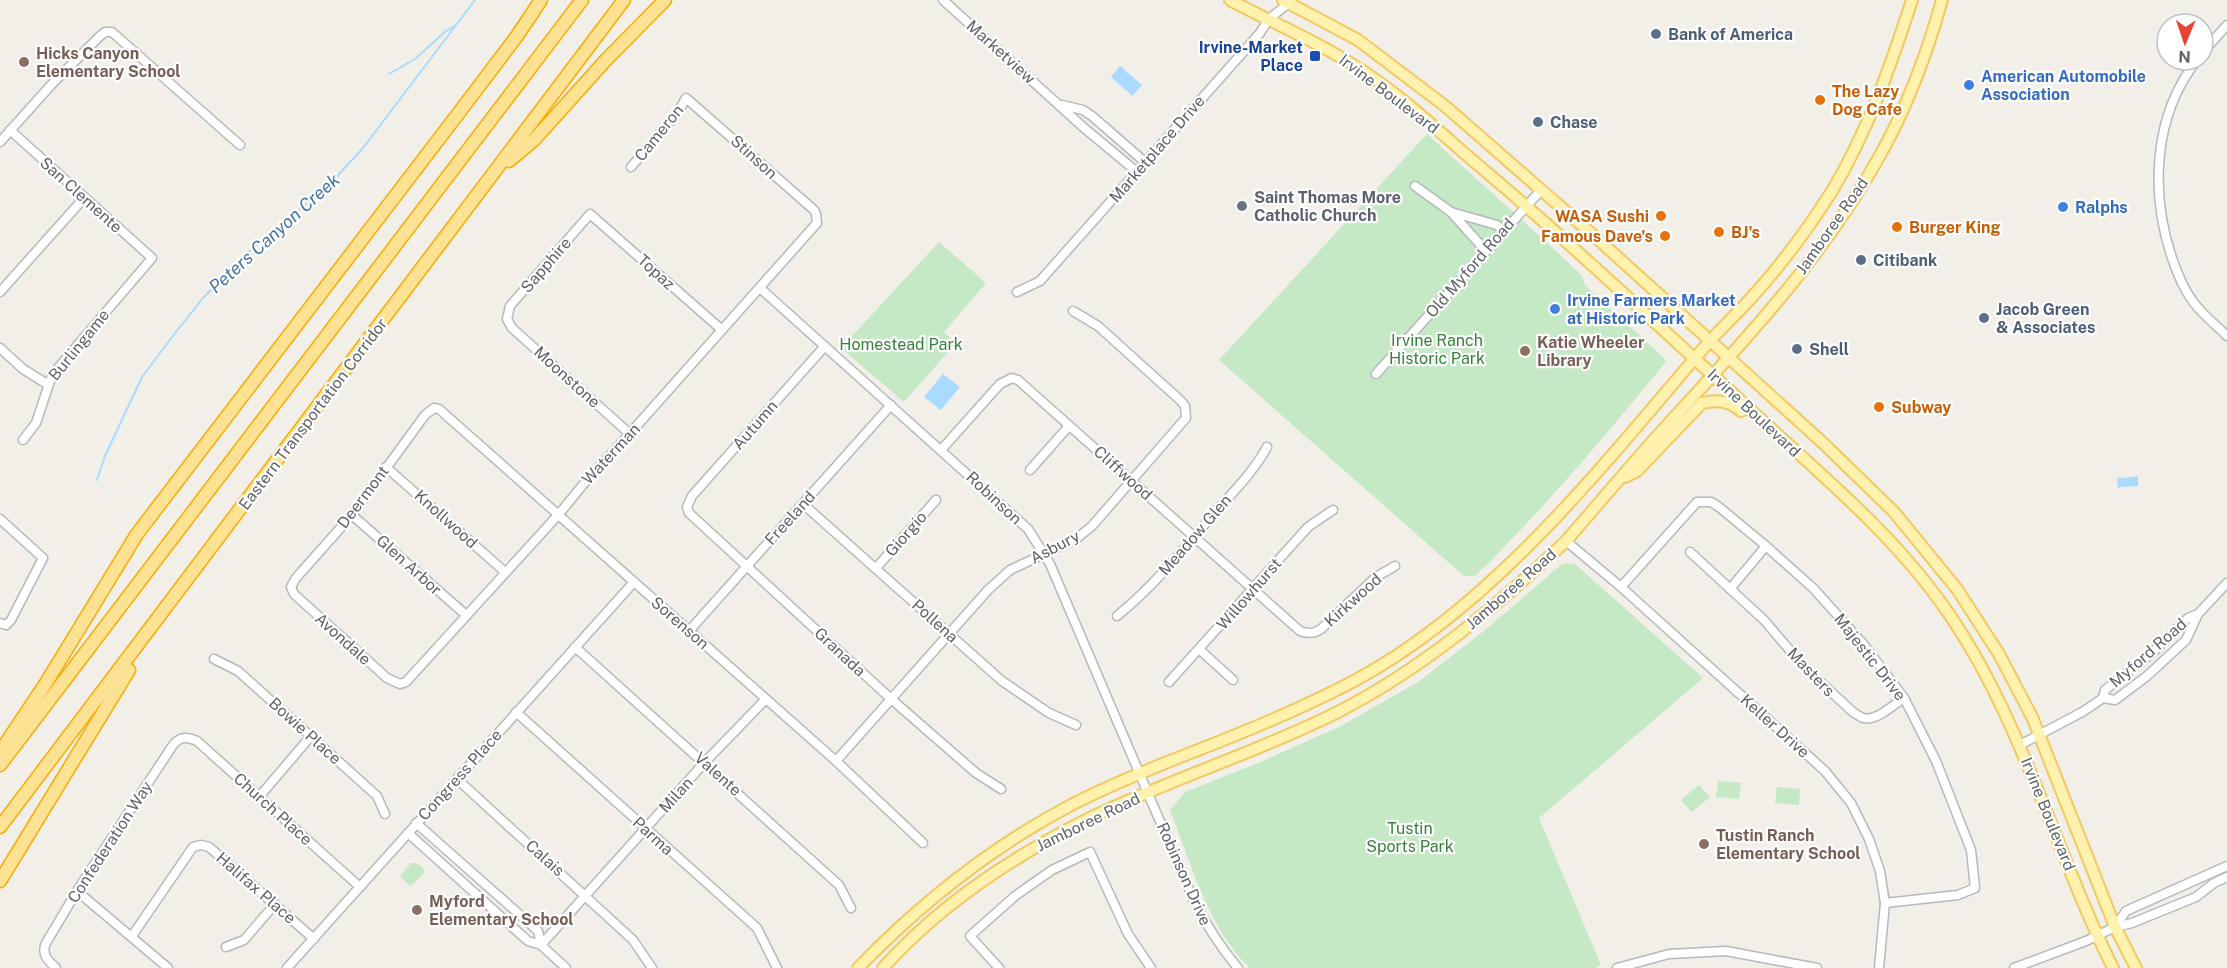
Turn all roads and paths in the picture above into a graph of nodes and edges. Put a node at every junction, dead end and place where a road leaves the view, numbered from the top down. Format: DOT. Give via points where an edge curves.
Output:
graph roads {
  1 [pos="541,0"];
  2 [pos="582,0"];
  3 [pos="624,0"];
  4 [pos="666,0"];
  5 [pos="943,0"];
  6 [pos="1230,0"];
  7 [pos="1912,0"];
  8 [pos="1942,0"];
  9 [pos="1288,1"];
  10 [pos="1268,20"];
  11 [pos="2227,25"];
  12 [pos="2215,38"];
  13 [pos="2189,72"];
  14 [pos="686,98"];
  15 [pos="1059,104"];
  16 [pos="10,130"];
  17 [pos="0,142"];
  18 [pos="240,145"];
  19 [pos="1146,163"];
  20 [pos="631,167"];
  21 [pos="1137,172"];
  22 [pos="492,176"];
  23 [pos="1415,186"];
  24 [pos="1541,190"];
  25 [pos="84,198"];
  26 [pos="1526,205"];
  27 [pos="1450,212"];
  28 [pos="590,214"];
  29 [pos="817,219"];
  30 [pos="1503,230"];
  31 [pos="1485,250"];
  32 [pos="152,258"];
  33 [pos="760,288"];
  34 [pos="0,292"];
  35 [pos="1017,292"];
  36 [pos="1073,311"];
  37 [pos="507,319"];
  38 [pos="722,330"];
  39 [pos="2227,336"];
  40 [pos="1709,341"];
  41 [pos="825,346"];
  42 [pos="0,348"];
  43 [pos="1728,357"];
  44 [pos="1695,358"];
  45 [pos="1376,374"];
  46 [pos="1713,375"];
  47 [pos="47,384"];
  48 [pos="891,405"];
  49 [pos="434,408"];
  50 [pos="1069,426"];
  51 [pos="630,434"];
  52 [pos="23,440"];
  53 [pos="1267,447"];
  54 [pos="941,450"];
  55 [pos="1810,464"];
  56 [pos="386,467"];
  57 [pos="1030,470"];
  58 [pos="1132,480"];
  59 [pos="1617,482"];
  60 [pos="936,500"];
  61 [pos="803,504"];
  62 [pos="687,507"];
  63 [pos="1333,510"];
  64 [pos="352,514"];
  65 [pos="559,514"];
  66 [pos="0,519"];
  67 [pos="1193,538"];
  68 [pos="1566,541"];
  69 [pos="1766,546"];
  70 [pos="1690,552"];
  71 [pos="1044,554"];
  72 [pos="747,566"];
  73 [pos="1395,566"];
  74 [pos="876,568"];
  75 [pos="505,572"];
  76 [pos="634,582"];
  77 [pos="2227,583"];
  78 [pos="291,587"];
  79 [pos="1621,587"];
  80 [pos="1253,589"];
  81 [pos="1730,589"];
  82 [pos="166,610"];
  83 [pos="2198,614"];
  84 [pos="466,615"];
  85 [pos="1117,616"];
  86 [pos="0,623"];
  87 [pos="689,631"];
  88 [pos="948,634"];
  89 [pos="1311,634"];
  90 [pos="575,647"];
  91 [pos="1200,650"];
  92 [pos="214,659"];
  93 [pos="1233,680"];
  94 [pos="1169,682"];
  95 [pos="400,684"];
  96 [pos="890,698"];
  97 [pos="1904,698"];
  98 [pos="2103,698"];
  99 [pos="765,700"];
  100 [pos="516,712"];
  101 [pos="1077,725"];
  102 [pos="2039,734"];
  103 [pos="311,736"];
  104 [pos="183,737"];
  105 [pos="2020,745"];
  106 [pos="0,753"];
  107 [pos="836,761"];
  108 [pos="705,762"];
  109 [pos="0,765"];
  110 [pos="1140,773"];
  111 [pos="457,779"];
  112 [pos="1001,789"];
  113 [pos="1148,793"];
  114 [pos="259,797"];
  115 [pos="385,814"];
  116 [pos="416,824"];
  117 [pos="0,827"];
  118 [pos="645,829"];
  119 [pos="408,833"];
  120 [pos="923,843"];
  121 [pos="2227,866"];
  122 [pos="2227,877"];
  123 [pos="0,881"];
  124 [pos="360,887"];
  125 [pos="77,891"];
  126 [pos="586,895"];
  127 [pos="1884,903"];
  128 [pos="275,904"];
  129 [pos="851,908"];
  130 [pos="2115,927"];
  131 [pos="132,936"];
  132 [pos="2097,936"];
  133 [pos="314,939"];
  134 [pos="541,945"];
  135 [pos="226,947"];
  136 [pos="56,968"];
  137 [pos="168,968"];
  138 [pos="286,968"];
  139 [pos="566,968"];
  140 [pos="652,968"];
  141 [pos="777,968"];
  142 [pos="858,968"];
  143 [pos="884,968"];
  144 [pos="999,968"];
  145 [pos="1151,968"];
  146 [pos="1238,968"];
  147 [pos="1617,968"];
  148 [pos="1816,968"];
  149 [pos="1880,968"];
  150 [pos="2014,968"];
  151 [pos="2113,968"];
  152 [pos="2136,968"];
  1 -- 106 [label="highway" via="475,92 136,534"];
  2 -- 109 [label="highway"];
  3 -- 22 [label="highway, Eastern Transportation Corridor"];
  4 -- 22 [label="highway" via="534,140"];
  5 -- 15 [label="street, Marketview"];
  6 -- 10 [label="main road, Irvine Boulevard"];
  7 -- 40 [label="main road, Jamboree Road" via="1866,124 1834,186 1784,261"];
  8 -- 43 [label="main road, Jamboree Road" via="1903,108 1862,186 1821,247"];
  9 -- 10 [label="street, Marketplace Drive"];
  9 -- 24 [label="main road, Irvine Boulevard" via="1373,51 1446,106"];
  10 -- 19 [label="street, Marketplace Drive"];
  10 -- 26 [label="main road, Irvine Boulevard" via="1357,67"];
  11 -- 12 [label="street"];
  13 -- 39 [label="street" via="2177,91 2159,156 2157,191 2162,230 2185,289"];
  14 -- 20 [label="street, Cameron"];
  14 -- 29 [label="street, Stinson" via="814,210"];
  15 -- 19 [label="street, Marketview" via="1092,116"];
  15 -- 21 [label="street, Marketview"];
  16 -- 17 [label="street"];
  16 -- 18 [label="street" via="108,31"];
  16 -- 25 [label="street, San Clemente"];
  19 -- 21 [label="street, Marketplace Drive"];
  21 -- 35 [label="street, Marketplace Drive" via="1040,281"];
  22 -- 82 [label="highway, Eastern Transportation Corridor"];
  23 -- 27 [label="street"];
  24 -- 26 [label="street, Old Myford Road"];
  24 -- 40 [label="main road, Irvine Boulevard"];
  25 -- 32 [label="street, San Clemente"];
  25 -- 34 [label="street"];
  26 -- 30 [label="street, Old Myford Road"];
  26 -- 44 [label="main road, Irvine Boulevard"];
  27 -- 30 [label="street"];
  27 -- 31 [label="street"];
  28 -- 37 [label="street, Sapphire" via="510,306"];
  28 -- 38 [label="street, Topaz"];
  29 -- 33 [label="street, Waterman"];
  30 -- 31 [label="street, Old Myford Road"];
  31 -- 45 [label="street, Old Myford Road"];
  32 -- 47 [label="street, Burlingame"];
  33 -- 38 [label="street, Waterman"];
  33 -- 41 [label="street, Robinson"];
  36 -- 58 [label="street, Asbury" via="1098,326 1185,406 1182,424"];
  37 -- 51 [label="street, Moonstone" via="512,328"];
  38 -- 51 [label="street, Waterman"];
  40 -- 43 [label="main road, Irvine Boulevard"];
  40 -- 44 [label="main road, Jamboree Road"];
  41 -- 48 [label="street, Robinson"];
  41 -- 62 [label="street, Autumn" via="692,496"];
  42 -- 47 [label="street"];
  43 -- 46 [label="main road, Jamboree Road"];
  43 -- 102 [label="main road, Irvine Boulevard" via="1894,512 1957,589 1999,654"];
  44 -- 46 [label="main road, Irvine Boulevard"];
  44 -- 110 [label="main road, Jamboree Road" via="1548,525 1447,619 1355,681"];
  46 -- 55 [label="main road, Irvine Boulevard"];
  46 -- 59 [label="main road, Jamboree Road"];
  47 -- 52 [label="street, Burlingame" via="36,423"];
  48 -- 54 [label="street, Robinson"];
  48 -- 61 [label="street, Freeland"];
  49 -- 56 [label="street, Deermont"];
  49 -- 65 [label="street, Sorenson"];
  50 -- 54 [label="street, Cliffwood" via="1023,383 1012,378 1000,384"];
  50 -- 57 [label="street"];
  50 -- 58 [label="street, Cliffwood"];
  51 -- 65 [label="street, Waterman"];
  53 -- 67 [label="street, Meadow Glen" via="1258,463"];
  54 -- 71 [label="street, Robinson" via="1028,529"];
  55 -- 59 [label="main road" via="1732,403 1714,400 1702,403 1637,471"];
  55 -- 105 [label="main road, Irvine Boulevard" via="1902,554 1948,612 1978,660"];
  56 -- 64 [label="street, Deermont"];
  56 -- 75 [label="street, Knollwood"];
  58 -- 67 [label="street, Cliffwood"];
  58 -- 71 [label="street, Asbury" via="1092,526 1076,539"];
  59 -- 68 [label="main road, Jamboree Road"];
  60 -- 74 [label="street, Giorgio"];
  61 -- 72 [label="street, Freeland"];
  61 -- 74 [label="street, Pollena"];
  62 -- 72 [label="street, Granada"];
  63 -- 80 [label="street, Willowhurst" via="1308,527"];
  64 -- 78 [label="street, Deermont"];
  64 -- 84 [label="street, Glen Arbor"];
  65 -- 75 [label="street, Waterman"];
  65 -- 76 [label="street, Sorenson"];
  66 -- 86 [label="street" via="43,558 12,620 6,625"];
  67 -- 80 [label="street, Cliffwood"];
  67 -- 85 [label="street, Meadow Glen" via="1139,598"];
  68 -- 79 [label="street, Keller Drive"];
  68 -- 113 [label="main road, Jamboree Road" via="1481,618 1391,682 1279,739"];
  69 -- 79 [label="street, Majestic Drive" via="1719,507 1711,502 1697,502"];
  69 -- 81 [label="street"];
  69 -- 97 [label="street, Majestic Drive" via="1814,589"];
  70 -- 81 [label="street, Masters"];
  71 -- 88 [label="street, Asbury" via="1000,578"];
  71 -- 110 [label="street, Robinson"];
  72 -- 87 [label="street, Freeland"];
  72 -- 96 [label="street, Granada"];
  73 -- 89 [label="street, Kirkwood" via="1376,577"];
  74 -- 88 [label="street, Pollena"];
  75 -- 84 [label="street, Waterman"];
  76 -- 87 [label="street, Sorenson"];
  76 -- 90 [label="street, Congress Place"];
  77 -- 83 [label="street, Myford Road"];
  78 -- 95 [label="street, Avondale" via="298,599 375,668"];
  79 -- 127 [label="street, Keller Drive" via="1825,771 1851,803 1869,839 1880,871"];
  80 -- 89 [label="street, Cliffwood" via="1300,631"];
  80 -- 91 [label="street, Willowhurst"];
  81 -- 97 [label="street, Masters" via="1764,620 1804,667 1854,712 1869,718"];
  82 -- 117 [label="highway, Eastern Transportation Corridor"];
  82 -- 123 [label="highway"];
  83 -- 98 [label="street, Myford Road" via="2188,618 2105,690"];
  83 -- 98 [label="street, Myford Road" via="2186,640 2165,660 2115,700"];
  84 -- 95 [label="street, Waterman" via="411,678"];
  87 -- 99 [label="street, Sorenson"];
  88 -- 96 [label="street, Asbury"];
  88 -- 101 [label="street, Pollena" via="1026,699"];
  90 -- 100 [label="street, Congress Place"];
  90 -- 108 [label="street, Valente"];
  91 -- 93 [label="street"];
  91 -- 94 [label="street, Willowhurst"];
  92 -- 103 [label="street, Bowie Place" via="238,671"];
  96 -- 107 [label="street, Asbury"];
  96 -- 112 [label="street, Granada" via="976,774"];
  97 -- 127 [label="street, Majestic Drive" via="1933,755 1971,850 1975,888 1958,895"];
  98 -- 102 [label="street, Myford Road"];
  99 -- 107 [label="street, Sorenson"];
  99 -- 108 [label="street, Milan"];
  100 -- 111 [label="street, Congress Place"];
  100 -- 118 [label="street, Parma"];
  102 -- 105 [label="street, Myford Road"];
  102 -- 130 [label="main road, Irvine Boulevard"];
  103 -- 114 [label="street"];
  103 -- 115 [label="street, Bowie Place" via="377,796"];
  104 -- 114 [label="street, Church Place" via="197,741"];
  104 -- 125 [label="street, Confederation Way" via="177,740"];
  105 -- 132 [label="main road, Irvine Boulevard"];
  107 -- 120 [label="street, Sorenson"];
  108 -- 118 [label="street, Milan"];
  108 -- 129 [label="street, Valente" via="839,885"];
  110 -- 113 [label="street, Robinson Drive"];
  110 -- 142 [label="main road, Jamboree Road" via="1077,801 983,858 889,935"];
  111 -- 116 [label="street, Congress Place"];
  111 -- 126 [label="street, Calais"];
  113 -- 143 [label="main road, Jamboree Road" via="1037,846 969,890"];
  113 -- 146 [label="street, Robinson Drive" via="1208,928"];
  114 -- 124 [label="street, Church Place"];
  116 -- 119 [label="street, Congress Place"];
  116 -- 134 [label="street" via="538,932"];
  118 -- 126 [label="street, Milan"];
  118 -- 141 [label="street, Parma" via="757,928"];
  119 -- 124 [label="street, Congress Place"];
  119 -- 134 [label="street" via="528,941"];
  121 -- 130 [label="street" via="2126,912"];
  122 -- 130 [label="street" via="2196,897"];
  124 -- 133 [label="street, Congress Place"];
  125 -- 131 [label="street"];
  125 -- 136 [label="street, Confederation Way" via="46,943 44,952"];
  126 -- 134 [label="street, Milan"];
  126 -- 140 [label="street, Calais" via="633,940"];
  127 -- 149 [label="street, Keller Drive"];
  128 -- 131 [label="street, Halifax Place" via="209,847 201,845 193,848"];
  128 -- 133 [label="street, Halifax Place"];
  128 -- 135 [label="street" via="244,940"];
  130 -- 132 [label="street"];
  130 -- 152 [label="main road, Irvine Boulevard"];
  131 -- 137 [label="street"];
  132 -- 150 [label="street"];
  132 -- 151 [label="main road, Irvine Boulevard"];
  133 -- 138 [label="street, Congress Place"];
  134 -- 139 [label="street"];
  144 -- 145 [label="street" via="970,936 1052,870 1090,852 1128,934"];
  147 -- 148 [label="street" via="1669,954 1726,951"];
}
